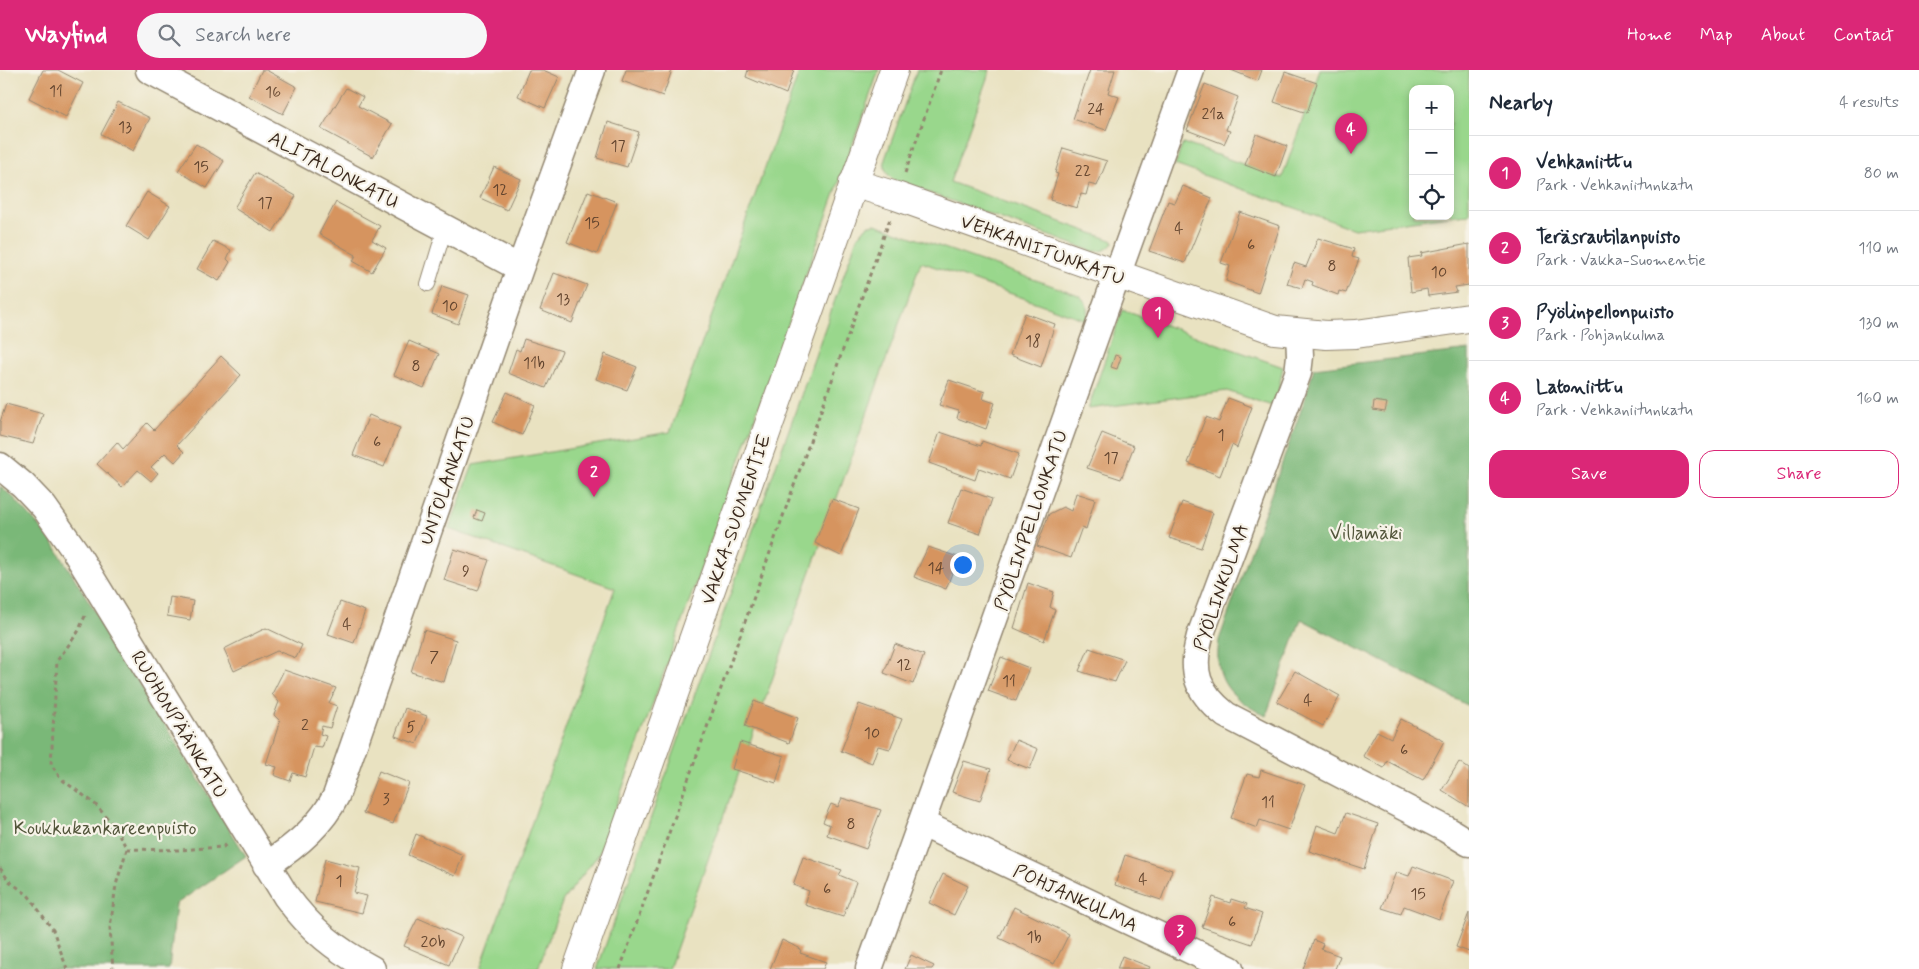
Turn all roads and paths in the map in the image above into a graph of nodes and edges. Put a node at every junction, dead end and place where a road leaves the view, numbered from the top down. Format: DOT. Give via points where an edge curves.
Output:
graph roads {
  1 [pos="149,70"];
  2 [pos="592,70"];
  3 [pos="894,70"];
  4 [pos="941,70"];
  5 [pos="1191,70"];
  6 [pos="853,184"];
  7 [pos="896,196"];
  8 [pos="445,228"];
  9 [pos="520,268"];
  10 [pos="1116,275"];
  11 [pos="428,284"];
  12 [pos="1469,318"];
  13 [pos="1298,333"];
  14 [pos="0,466"];
  15 [pos="86,611"];
  16 [pos="923,824"];
  17 [pos="230,842"];
  18 [pos="1469,843"];
  19 [pos="127,849"];
  20 [pos="266,865"];
  21 [pos="0,868"];
  22 [pos="67,969"];
  23 [pos="113,969"];
  24 [pos="372,969"];
  25 [pos="577,969"];
  26 [pos="620,969"];
  27 [pos="869,969"];
  28 [pos="1230,969"];
  1 -- 8 [label="street, ALITALONKATU"];
  2 -- 9 [label="street, UNTOLANKATU"];
  3 -- 6 [label="street, VAKKA-SUOMENTIE"];
  4 -- 7 [label="path"];
  5 -- 10 [label="street, PYÖLINPELLONKATU"];
  6 -- 7 [label="street, VEHKANIITUNKATU"];
  6 -- 25 [label="street, VAKKA-SUOMENTIE"];
  7 -- 10 [label="street, VEHKANIITUNKATU"];
  7 -- 26 [label="path"];
  8 -- 9 [label="street, ALITALONKATU"];
  8 -- 11 [label="lane"];
  9 -- 20 [label="street, UNTOLANKATU" via="336,796 318,823"];
  10 -- 13 [label="street, VEHKANIITUNKATU" via="1275,330"];
  10 -- 16 [label="street, PYÖLINPELLONKATU"];
  12 -- 13 [label="street, VEHKANIITUNKATU" via="1356,334"];
  13 -- 18 [label="street, PYÖLINKULMA" via="1298,373 1200,636 1194,663 1196,677 1203,692 1226,715"];
  14 -- 20 [label="street, RUOHONPÄÄNKATU" via="44,507 75,551"];
  15 -- 19 [label="path" via="78,632 57,661 52,764 61,779 94,803"];
  16 -- 27 [label="street, PYÖLINPELLONKATU"];
  16 -- 28 [label="street, POHJANKULMA"];
  17 -- 19 [label="path" via="223,847"];
  19 -- 23 [label="path" via="116,885 110,928"];
  20 -- 24 [label="street, RUOHONPÄÄNKATU" via="304,919 331,944"];
  21 -- 22 [label="path" via="9,881 28,896 54,930"];
}
